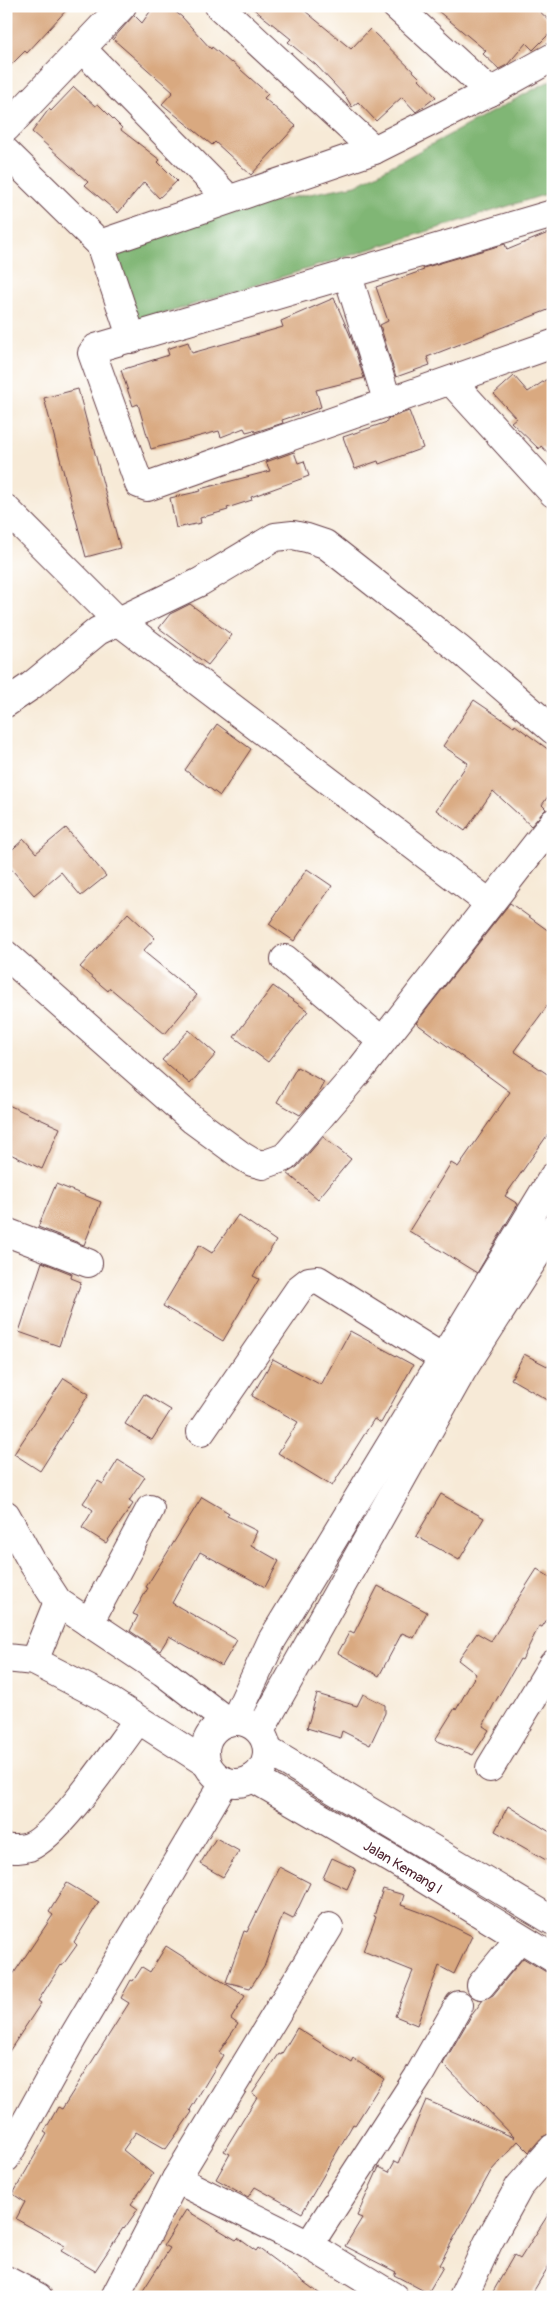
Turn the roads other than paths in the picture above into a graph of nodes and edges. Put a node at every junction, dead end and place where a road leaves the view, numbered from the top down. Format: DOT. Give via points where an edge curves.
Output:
graph roads {
  1 [pos="122,6"];
  2 [pos="219,6"];
  3 [pos="396,6"];
  4 [pos="82,49"];
  5 [pos="553,57"];
  6 [pos="490,92"];
  7 [pos="6,128"];
  8 [pos="374,150"];
  9 [pos="6,152"];
  10 [pos="229,199"];
  11 [pos="553,214"];
  12 [pos="104,255"];
  13 [pos="347,273"];
  14 [pos="132,339"];
  15 [pos="553,344"];
  16 [pos="451,381"];
  17 [pos="388,403"];
  18 [pos="553,493"];
  19 [pos="6,509"];
  20 [pos="117,620"];
  21 [pos="6,703"];
  22 [pos="553,730"];
  23 [pos="553,823"];
  24 [pos="489,904"];
  25 [pos="6,955"];
  26 [pos="285,959"];
  27 [pos="382,1041"];
  28 [pos="553,1176"];
  29 [pos="553,1229"];
  30 [pos="6,1232"];
  31 [pos="88,1263"];
  32 [pos="452,1364"];
  33 [pos="201,1432"];
  34 [pos="150,1509"];
  35 [pos="6,1515"];
  36 [pos="58,1602"];
  37 [pos="89,1623"];
  38 [pos="6,1658"];
  39 [pos="34,1661"];
  40 [pos="553,1664"];
  41 [pos="138,1720"];
  42 [pos="231,1721"];
  43 [pos="263,1741"];
  44 [pos="490,1768"];
  45 [pos="215,1772"];
  46 [pos="253,1778"];
  47 [pos="6,1848"];
  48 [pos="553,1921"];
  49 [pos="329,1927"];
  50 [pos="519,1939"];
  51 [pos="553,1958"];
  52 [pos="481,1985"];
  53 [pos="459,2005"];
  54 [pos="548,2154"];
  55 [pos="6,2158"];
  56 [pos="176,2179"];
  57 [pos="309,2245"];
  58 [pos="6,2280"];
  59 [pos="38,2297"];
  60 [pos="115,2297"];
  61 [pos="394,2297"];
  62 [pos="463,2297"];
  1 -- 4 [label="street"];
  2 -- 8 [label="street"];
  3 -- 6 [label="street"];
  4 -- 7 [label="street"];
  4 -- 10 [label="street"];
  5 -- 6 [label="street"];
  6 -- 8 [label="street"];
  8 -- 10 [label="street"];
  9 -- 12 [label="street"];
  10 -- 12 [label="street"];
  11 -- 13 [label="street"];
  12 -- 14 [label="street"];
  13 -- 14 [label="street"];
  13 -- 17 [label="street"];
  14 -- 17 [label="street" via="96,348 92,353 142,486"];
  15 -- 16 [label="street"];
  16 -- 17 [label="street"];
  16 -- 18 [label="street"];
  19 -- 20 [label="street"];
  20 -- 21 [label="street" via="98,631"];
  20 -- 22 [label="street" via="200,582 276,537 293,535 307,538 325,544 338,554 460,650"];
  20 -- 24 [label="street"];
  23 -- 24 [label="street"];
  24 -- 27 [label="street"];
  25 -- 27 [label="street" via="193,1120 242,1156 263,1165 285,1156"];
  26 -- 27 [label="street"];
  28 -- 32 [label="street"];
  29 -- 32 [label="street"];
  30 -- 31 [label="street"];
  32 -- 33 [label="street" via="318,1280 309,1281 300,1288"];
  32 -- 42 [label="street" via="272,1640"];
  32 -- 43 [label="street"];
  34 -- 37 [label="street"];
  35 -- 36 [label="street"];
  36 -- 37 [label="street"];
  36 -- 39 [label="street"];
  37 -- 42 [label="street"];
  38 -- 39 [label="street"];
  39 -- 41 [label="street" via="102,1696"];
  40 -- 44 [label="street"];
  41 -- 45 [label="street"];
  41 -- 47 [label="street" via="59,1822 29,1847"];
  42 -- 43 [label="street" via="249,1724"];
  42 -- 45 [label="street" via="218,1726 206,1742 204,1753"];
  43 -- 46 [label="street" via="266,1761"];
  43 -- 48 [label="street"];
  45 -- 46 [label="street" via="244,1783"];
  45 -- 55 [label="street"];
  46 -- 50 [label="street, Jalan Kemang I" via="395,1861"];
  49 -- 56 [label="street"];
  50 -- 51 [label="street, Jalan Kemang I"];
  50 -- 52 [label="street"];
  53 -- 57 [label="street" via="418,2077"];
  54 -- 62 [label="street" via="519,2187"];
  56 -- 57 [label="street"];
  56 -- 60 [label="street"];
  57 -- 61 [label="street"];
  58 -- 59 [label="street"];
}
